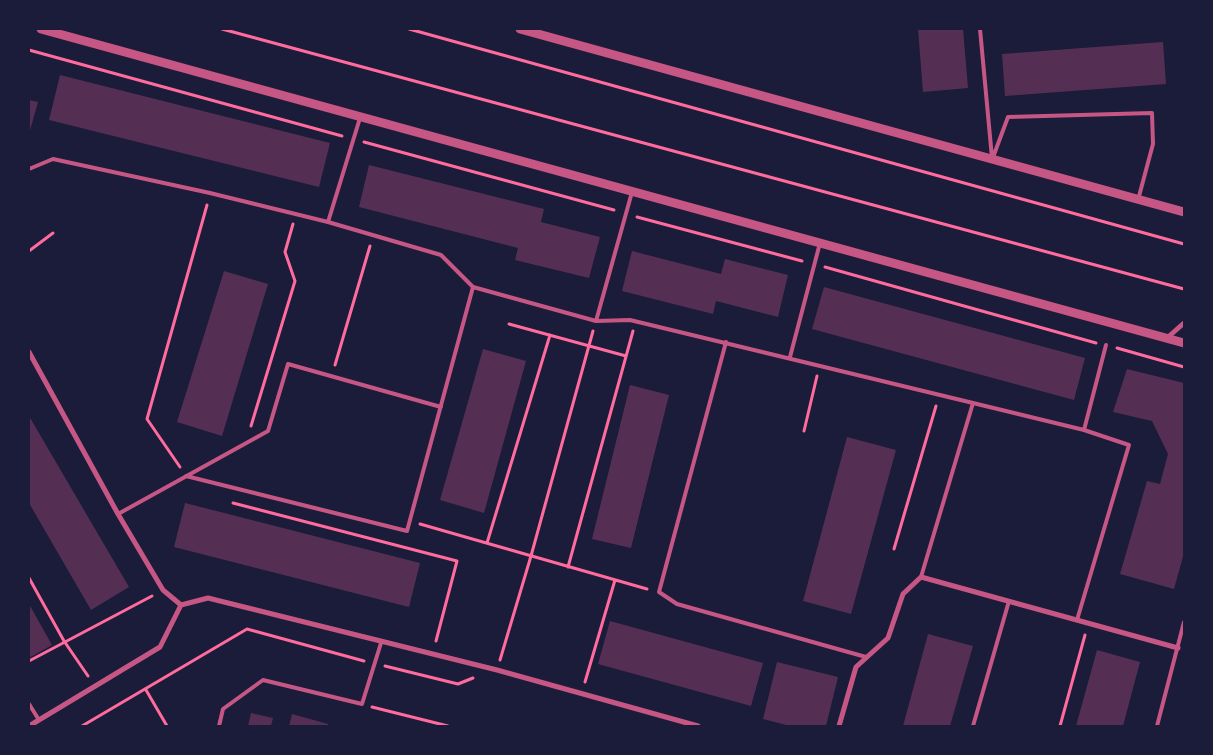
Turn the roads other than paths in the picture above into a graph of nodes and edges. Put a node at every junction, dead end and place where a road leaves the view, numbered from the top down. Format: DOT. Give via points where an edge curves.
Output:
graph roads {
  1 [pos="41,29"];
  2 [pos="520,29"];
  3 [pos="980,29"];
  4 [pos="360,118"];
  5 [pos="992,160"];
  6 [pos="29,169"];
  7 [pos="632,192"];
  8 [pos="1138,200"];
  9 [pos="1184,212"];
  10 [pos="328,222"];
  11 [pos="820,243"];
  12 [pos="473,287"];
  13 [pos="596,321"];
  14 [pos="1184,323"];
  15 [pos="1166,338"];
  16 [pos="726,342"];
  17 [pos="1184,343"];
  18 [pos="1106,345"];
  19 [pos="29,352"];
  20 [pos="790,357"];
  21 [pos="973,402"];
  22 [pos="441,408"];
  23 [pos="1084,430"];
  24 [pos="186,476"];
  25 [pos="118,514"];
  26 [pos="921,577"];
  27 [pos="1009,601"];
  28 [pos="181,605"];
  29 [pos="1077,620"];
  30 [pos="1184,622"];
  31 [pos="381,643"];
  32 [pos="1178,648"];
  33 [pos="866,657"];
  34 [pos="29,704"];
  35 [pos="38,720"];
  36 [pos="29,726"];
  37 [pos="219,726"];
  38 [pos="690,726"];
  39 [pos="698,726"];
  40 [pos="839,726"];
  41 [pos="972,726"];
  42 [pos="1157,726"];
  1 -- 4 [label="street"];
  2 -- 5 [label="street"];
  3 -- 5 [label="lane"];
  4 -- 7 [label="street"];
  4 -- 10 [label="lane"];
  5 -- 8 [label="street"];
  5 -- 8 [label="lane" via="1008,117 1152,114 1153,144"];
  6 -- 10 [label="lane" via="54,158"];
  7 -- 11 [label="street"];
  7 -- 13 [label="lane"];
  8 -- 9 [label="street"];
  10 -- 12 [label="lane" via="441,255"];
  11 -- 15 [label="street"];
  11 -- 20 [label="lane"];
  12 -- 13 [label="lane"];
  12 -- 22 [label="lane"];
  13 -- 16 [label="lane" via="636,321"];
  14 -- 15 [label="street"];
  15 -- 17 [label="street"];
  16 -- 20 [label="lane"];
  16 -- 33 [label="lane" via="659,592 676,604"];
  18 -- 23 [label="lane"];
  19 -- 25 [label="street"];
  20 -- 21 [label="lane"];
  21 -- 23 [label="lane"];
  21 -- 26 [label="lane"];
  22 -- 24 [label="lane" via="288,364 268,431"];
  22 -- 24 [label="lane" via="407,531"];
  23 -- 29 [label="lane" via="1129,445"];
  24 -- 25 [label="lane"];
  25 -- 28 [label="street" via="163,590"];
  26 -- 27 [label="street"];
  26 -- 33 [label="street" via="903,594 888,638"];
  27 -- 29 [label="street"];
  27 -- 41 [label="lane"];
  28 -- 31 [label="street" via="208,598"];
  28 -- 35 [label="street" via="160,648"];
  29 -- 32 [label="street"];
  30 -- 32 [label="lane"];
  31 -- 37 [label="lane" via="362,704 263,680 223,709"];
  31 -- 38 [label="street" via="497,670"];
  32 -- 42 [label="lane"];
  33 -- 40 [label="street" via="856,667"];
  34 -- 35 [label="lane"];
  35 -- 36 [label="street"];
  38 -- 39 [label="street"];
}
